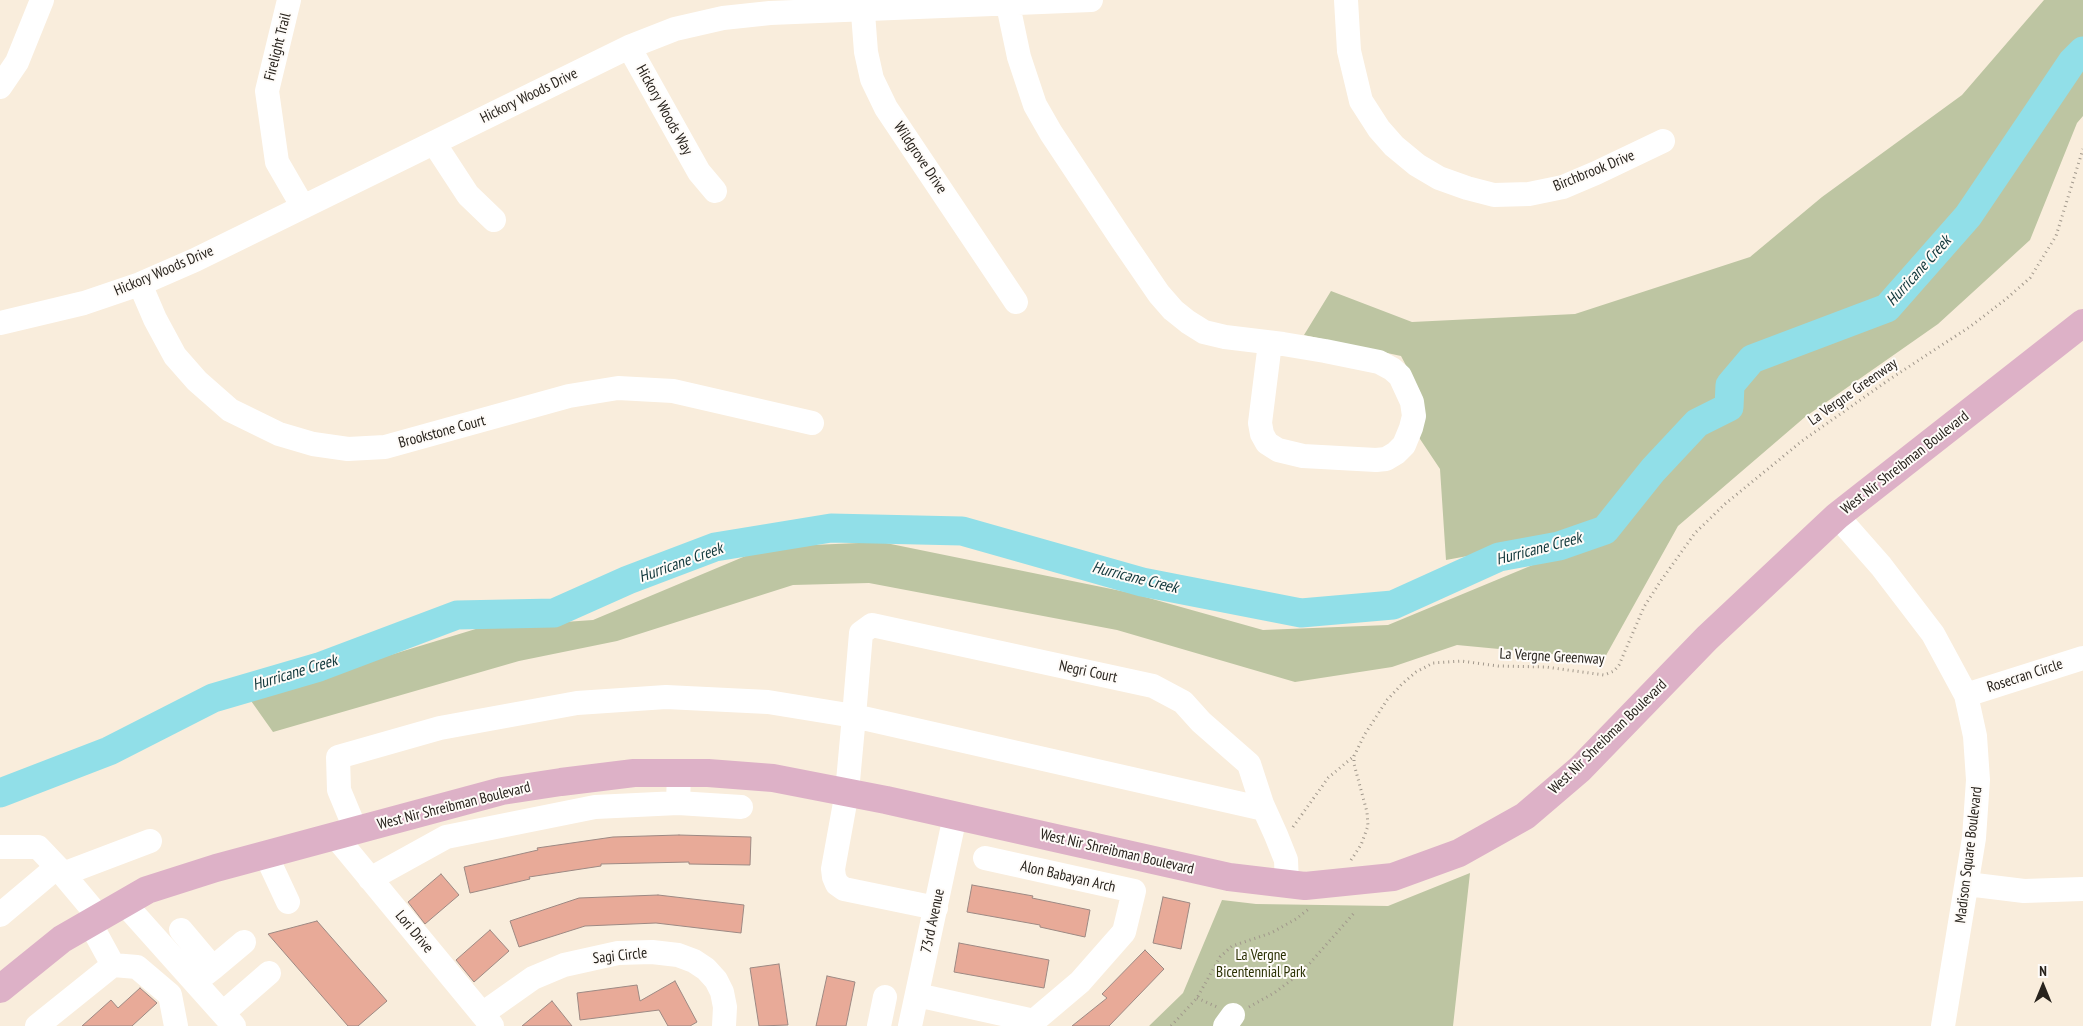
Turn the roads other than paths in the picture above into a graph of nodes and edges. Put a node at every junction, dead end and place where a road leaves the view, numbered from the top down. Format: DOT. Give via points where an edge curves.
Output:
graph roads {
  1 [pos="42,0"];
  2 [pos="289,0"];
  3 [pos="1091,0"];
  4 [pos="1346,0"];
  5 [pos="1040,2"];
  6 [pos="863,5"];
  7 [pos="1008,5"];
  8 [pos="629,47"];
  9 [pos="0,88"];
  10 [pos="1663,141"];
  11 [pos="434,143"];
  12 [pos="715,191"];
  13 [pos="302,207"];
  14 [pos="494,220"];
  15 [pos="140,284"];
  16 [pos="1016,302"];
  17 [pos="0,323"];
  18 [pos="2083,323"];
  19 [pos="1270,343"];
  20 [pos="812,423"];
  21 [pos="1837,516"];
  22 [pos="2083,658"];
  23 [pos="1966,695"];
  24 [pos="854,716"];
  25 [pos="679,773"];
  26 [pos="847,792"];
  27 [pos="678,803"];
  28 [pos="741,807"];
  29 [pos="1264,809"];
  30 [pos="956,816"];
  31 [pos="346,834"];
  32 [pos="150,840"];
  33 [pos="0,847"];
  34 [pos="266,855"];
  35 [pos="985,858"];
  36 [pos="60,870"];
  37 [pos="370,879"];
  38 [pos="1967,884"];
  39 [pos="2083,888"];
  40 [pos="1303,891"];
  41 [pos="288,902"];
  42 [pos="124,903"];
  43 [pos="936,908"];
  44 [pos="0,915"];
  45 [pos="94,920"];
  46 [pos="181,930"];
  47 [pos="244,942"];
  48 [pos="113,965"];
  49 [pos="269,974"];
  50 [pos="204,975"];
  51 [pos="0,989"];
  52 [pos="917,996"];
  53 [pos="885,997"];
  54 [pos="228,1020"];
  55 [pos="487,1020"];
  56 [pos="37,1026"];
  57 [pos="176,1026"];
  58 [pos="724,1026"];
  59 [pos="879,1026"];
  60 [pos="910,1026"];
  61 [pos="1943,1026"];
  1 -- 9 [label="street" via="17,62"];
  2 -- 13 [label="street, Firelight Trail" via="267,91 277,162"];
  3 -- 5 [label="street, Hickory Woods Drive"];
  4 -- 10 [label="street, Birchbrook Drive" via="1349,52 1361,101 1394,146 1439,178 1494,195 1529,194 1572,184"];
  5 -- 7 [label="street, Hickory Woods Drive"];
  6 -- 7 [label="street, Hickory Woods Drive"];
  6 -- 8 [label="street, Hickory Woods Drive" via="723,18 675,29"];
  6 -- 16 [label="street, Wildgrove Drive" via="866,52 872,79 886,108"];
  7 -- 19 [label="street" via="1019,57 1035,105 1051,134 1159,294 1172,310 1204,332"];
  8 -- 11 [label="street, Hickory Woods Drive"];
  8 -- 12 [label="street, Hickory Woods Way" via="699,172"];
  11 -- 13 [label="street, Hickory Woods Drive"];
  11 -- 14 [label="street" via="468,195"];
  13 -- 15 [label="street, Hickory Woods Drive"];
  15 -- 17 [label="street, Hickory Woods Drive" via="84,303"];
  15 -- 20 [label="street, Brookstone Court" via="175,356 197,381 230,410 279,434 312,444 348,450 385,447 569,396 618,388 673,390"];
  18 -- 21 [label="main road, West Nir Shreibman Boulevard"];
  19 -- 19 [label="street" via="1379,362 1392,368 1400,376 1412,402 1414,416 1404,445 1396,454 1376,460 1303,456 1278,450 1268,443 1260,423"];
  21 -- 23 [label="street, Madison Square Boulevard" via="1934,634"];
  21 -- 40 [label="main road, West Nir Shreibman Boulevard" via="1707,638 1580,769 1525,816 1459,853 1393,877"];
  22 -- 23 [label="street, Rosecran Circle"];
  23 -- 38 [label="street, Madison Square Boulevard" via="1975,736 1978,780"];
  24 -- 26 [label="street, Negri Court"];
  24 -- 29 [label="street"];
  24 -- 29 [label="street, Negri Court" via="861,633 872,625 1153,686 1184,702 1201,722 1249,764"];
  24 -- 31 [label="street, Lori Drive" via="768,702 666,697 577,703 440,728 338,757"];
  25 -- 26 [label="main road, West Nir Shreibman Boulevard" via="773,778"];
  25 -- 27 [label="street"];
  25 -- 31 [label="main road, West Nir Shreibman Boulevard" via="634,773 502,791"];
  26 -- 30 [label="main road, West Nir Shreibman Boulevard"];
  26 -- 43 [label="street, Negri Court" via="833,870 838,884"];
  27 -- 28 [label="street"];
  27 -- 37 [label="street" via="595,807 446,837"];
  29 -- 40 [label="street, Negri Court"];
  30 -- 40 [label="main road, West Nir Shreibman Boulevard"];
  30 -- 43 [label="street, 73rd Avenue"];
  31 -- 34 [label="main road, West Nir Shreibman Boulevard"];
  31 -- 37 [label="street, Lori Drive"];
  32 -- 36 [label="street"];
  33 -- 36 [label="street" via="38,847"];
  34 -- 41 [label="street"];
  34 -- 42 [label="main road, West Nir Shreibman Boulevard" via="147,890"];
  35 -- 52 [label="street, Alon Babayan Arch" via="1134,892 1124,932 1080,982 1034,1022"];
  36 -- 44 [label="street"];
  36 -- 45 [label="street"];
  37 -- 55 [label="street, Lori Drive"];
  38 -- 39 [label="street" via="2024,891"];
  38 -- 61 [label="street, Madison Square Boulevard"];
  42 -- 45 [label="main road, West Nir Shreibman Boulevard"];
  42 -- 50 [label="street"];
  43 -- 52 [label="street, 73rd Avenue"];
  45 -- 48 [label="street"];
  45 -- 51 [label="main road, West Nir Shreibman Boulevard" via="62,939"];
  46 -- 50 [label="street"];
  47 -- 50 [label="street"];
  48 -- 56 [label="street"];
  48 -- 57 [label="street" via="137,967 170,995"];
  49 -- 54 [label="street"];
  50 -- 54 [label="street"];
  52 -- 60 [label="street, 73rd Avenue"];
  53 -- 59 [label="street"];
  55 -- 58 [label="street, Sagi Circle" via="533,978 564,965 618,953 652,952 678,955 694,961 716,980 725,1007"];
}
